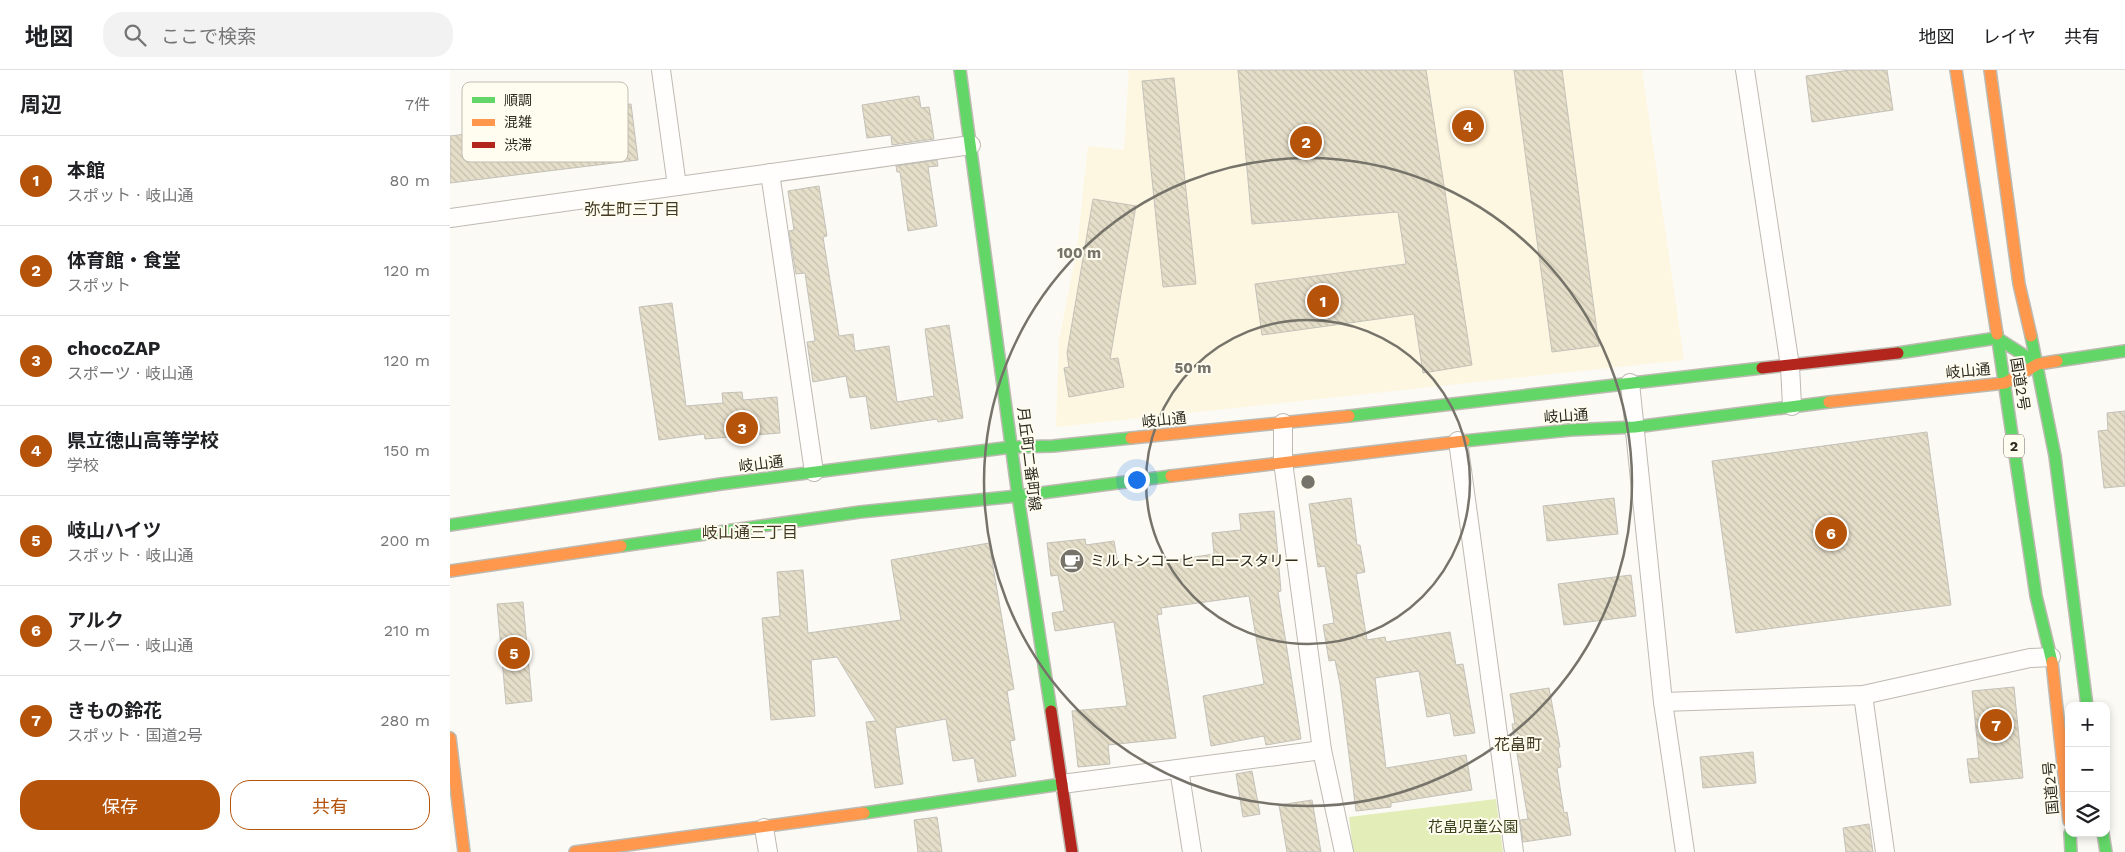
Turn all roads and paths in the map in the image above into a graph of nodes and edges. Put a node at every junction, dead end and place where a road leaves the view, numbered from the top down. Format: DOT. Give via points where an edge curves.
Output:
graph roads {
  1 [pos="661,70"];
  2 [pos="960,70"];
  3 [pos="1745,70"];
  4 [pos="1956,70"];
  5 [pos="1990,70"];
  6 [pos="971,145"];
  7 [pos="770,173"];
  8 [pos="677,186"];
  9 [pos="450,218"];
  10 [pos="1997,338"];
  11 [pos="2125,351"];
  12 [pos="2038,364"];
  13 [pos="1790,366"];
  14 [pos="2005,382"];
  15 [pos="1630,383"];
  16 [pos="1792,406"];
  17 [pos="1283,423"];
  18 [pos="1635,427"];
  19 [pos="1458,441"];
  20 [pos="1012,447"];
  21 [pos="1282,462"];
  22 [pos="814,472"];
  23 [pos="1018,496"];
  24 [pos="450,525"];
  25 [pos="450,571"];
  26 [pos="2051,657"];
  27 [pos="1863,695"];
  28 [pos="1663,702"];
  29 [pos="2086,702"];
  30 [pos="450,738"];
  31 [pos="1322,750"];
  32 [pos="1179,769"];
  33 [pos="1062,784"];
  34 [pos="2067,792"];
  35 [pos="764,828"];
  36 [pos="2070,837"];
  37 [pos="2104,837"];
  38 [pos="464,852"];
  39 [pos="575,852"];
  40 [pos="768,852"];
  41 [pos="1072,852"];
  42 [pos="1192,852"];
  43 [pos="1344,852"];
  44 [pos="1514,852"];
  45 [pos="1684,852"];
  46 [pos="1886,852"];
  47 [pos="2071,852"];
  48 [pos="2106,852"];
  1 -- 8 [label="street"];
  2 -- 6 [label="main road, 月丘町二番町線"];
  3 -- 13 [label="street"];
  4 -- 10 [label="main road, 国道2号 / 2"];
  5 -- 12 [label="main road, 国道2号" via="2019,284"];
  6 -- 7 [label="street"];
  6 -- 20 [label="main road, 月丘町二番町線"];
  7 -- 8 [label="street"];
  7 -- 22 [label="street"];
  8 -- 9 [label="street"];
  10 -- 12 [label="main road, 岐山通"];
  10 -- 13 [label="main road, 岐山通"];
  10 -- 14 [label="main road, 国道2号 / 2"];
  11 -- 12 [label="main road"];
  12 -- 14 [label="main road, 岐山通"];
  12 -- 29 [label="main road, 国道2号" via="2055,456"];
  13 -- 15 [label="main road, 岐山通"];
  13 -- 16 [label="street"];
  14 -- 16 [label="main road, 岐山通"];
  14 -- 26 [label="main road, 国道2号 / 2" via="2036,596"];
  15 -- 17 [label="main road, 岐山通"];
  15 -- 18 [label="street"];
  16 -- 18 [label="main road, 岐山通"];
  17 -- 20 [label="main road, 岐山通" via="1053,446"];
  17 -- 21 [label="street"];
  18 -- 19 [label="main road, 岐山通"];
  18 -- 28 [label="street"];
  19 -- 21 [label="main road, 岐山通"];
  19 -- 44 [label="street"];
  20 -- 22 [label="main road, 岐山通"];
  20 -- 23 [label="main road, 月丘町二番町線"];
  21 -- 23 [label="main road, 岐山通"];
  21 -- 31 [label="street"];
  22 -- 24 [label="main road, 岐山通"];
  23 -- 25 [label="main road, 岐山通" via="860,512"];
  23 -- 33 [label="main road, 月丘町二番町線"];
  26 -- 27 [label="street" via="2030,658"];
  26 -- 34 [label="main road, 国道2号 / 2"];
  27 -- 28 [label="street"];
  27 -- 46 [label="street"];
  28 -- 45 [label="street"];
  30 -- 38 [label="main road"];
  31 -- 32 [label="street"];
  31 -- 43 [label="street"];
  32 -- 33 [label="street"];
  32 -- 42 [label="street"];
  33 -- 35 [label="main road"];
  33 -- 41 [label="main road, 月丘町二番町線"];
  35 -- 39 [label="main road"];
  35 -- 40 [label="street"];
  36 -- 47 [label="main road, 国道2号"];
  37 -- 48 [label="main road"];
}
